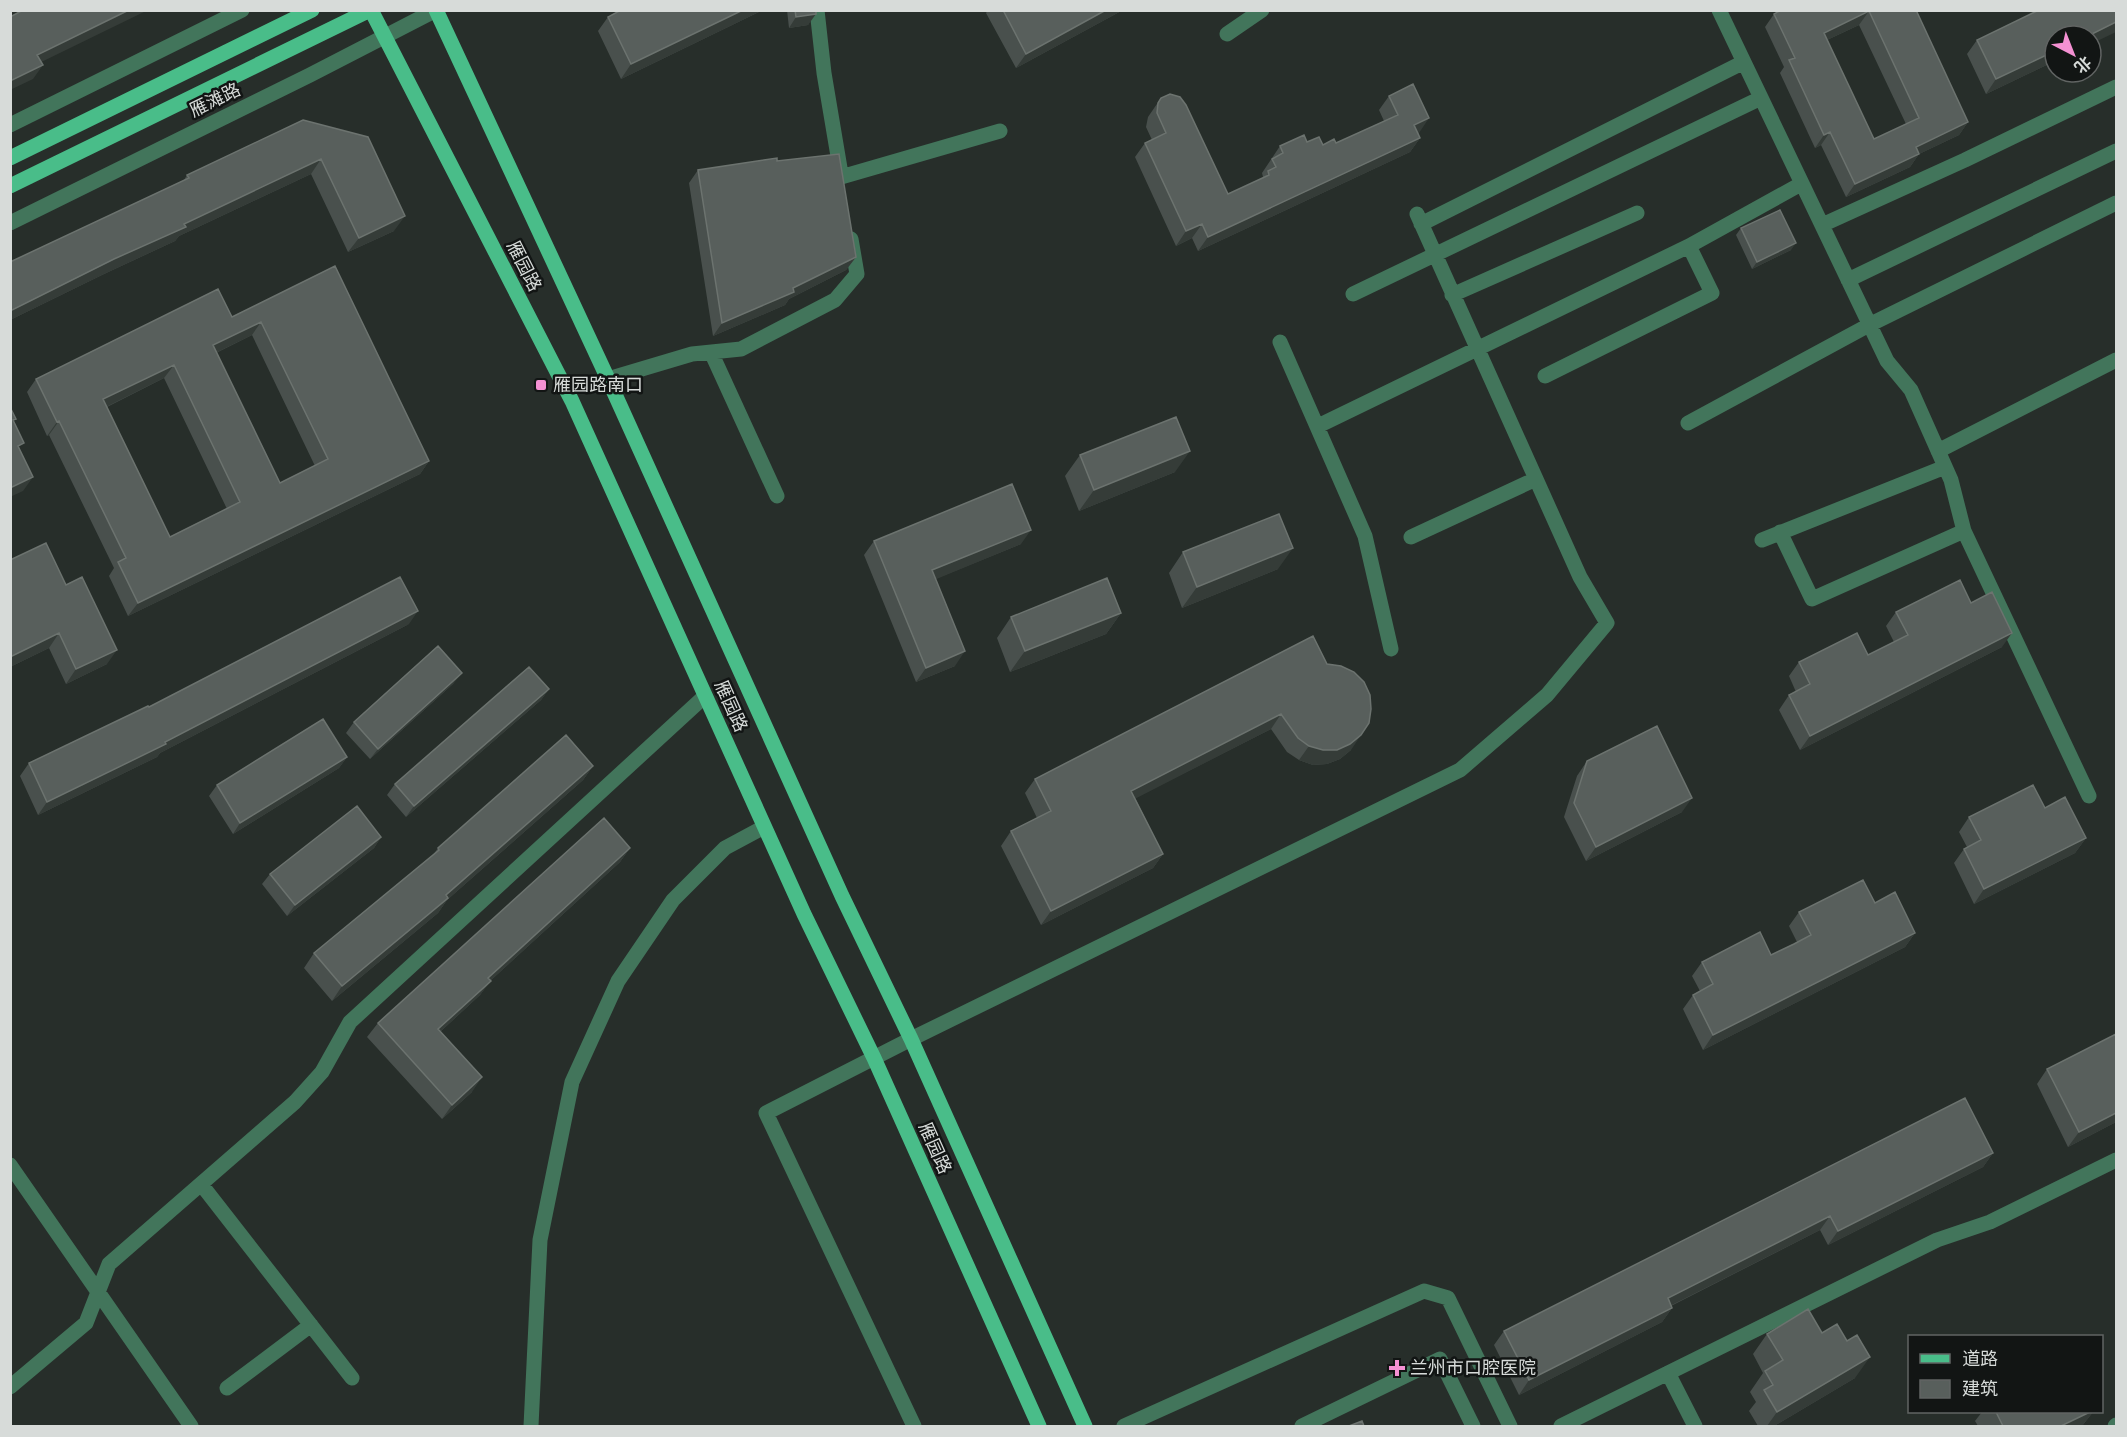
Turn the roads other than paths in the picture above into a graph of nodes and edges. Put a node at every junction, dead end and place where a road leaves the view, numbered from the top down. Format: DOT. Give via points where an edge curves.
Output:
graph roads {
  1 [pos="242,10"];
  2 [pos="312,10"];
  3 [pos="371,10"];
  4 [pos="436,10"];
  5 [pos="817,10"];
  6 [pos="1262,10"];
  7 [pos="1719,10"];
  8 [pos="1227,34"];
  9 [pos="386,38"];
  10 [pos="1744,62"];
  11 [pos="2116,87"];
  12 [pos="1761,98"];
  13 [pos="10,125"];
  14 [pos="1000,131"];
  15 [pos="2116,151"];
  16 [pos="10,158"];
  17 [pos="1801,184"];
  18 [pos="10,186"];
  19 [pos="2116,203"];
  20 [pos="1637,213"];
  21 [pos="848,220"];
  22 [pos="10,223"];
  23 [pos="1822,225"];
  24 [pos="1689,246"];
  25 [pos="1435,255"];
  26 [pos="1848,280"];
  27 [pos="1353,294"];
  28 [pos="1452,295"];
  29 [pos="1869,325"];
  30 [pos="1280,342"];
  31 [pos="1477,349"];
  32 [pos="711,352"];
  33 [pos="2116,360"];
  34 [pos="1545,376"];
  35 [pos="608,379"];
  36 [pos="1688,423"];
  37 [pos="1318,426"];
  38 [pos="1938,451"];
  39 [pos="1945,467"];
  40 [pos="1536,479"];
  41 [pos="777,496"];
  42 [pos="1964,531"];
  43 [pos="1780,532"];
  44 [pos="1411,537"];
  45 [pos="1762,540"];
  46 [pos="1390,649"];
  47 [pos="705,696"];
  48 [pos="2089,796"];
  49 [pos="764,826"];
  50 [pos="911,1039"];
  51 [pos="874,1058"];
  52 [pos="2116,1160"];
  53 [pos="10,1165"];
  54 [pos="201,1184"];
  55 [pos="98,1293"];
  56 [pos="311,1325"];
  57 [pos="1668,1373"];
  58 [pos="352,1378"];
  59 [pos="10,1387"];
  60 [pos="227,1388"];
  61 [pos="191,1426"];
  62 [pos="531,1426"];
  63 [pos="914,1426"];
  64 [pos="1038,1426"];
  65 [pos="1084,1426"];
  66 [pos="1124,1426"];
  67 [pos="1302,1426"];
  68 [pos="1473,1426"];
  69 [pos="1510,1426"];
  70 [pos="1561,1426"];
  71 [pos="1695,1426"];
  1 -- 13 [label="street"];
  2 -- 16 [label="main road"];
  3 -- 9 [label="main road, 雁园路"];
  3 -- 18 [label="main road, 雁滩路"];
  4 -- 9 [label="street, 雁滩路"];
  4 -- 35 [label="main road, 雁园路"];
  5 -- 14 [label="street" via="842,183"];
  6 -- 8 [label="street"];
  7 -- 10 [label="street"];
  9 -- 22 [label="street, 雁滩路"];
  9 -- 47 [label="main road, 雁园路" via="572,401"];
  10 -- 12 [label="street"];
  10 -- 25 [label="street" via="1419,219"];
  11 -- 23 [label="street"];
  12 -- 17 [label="street"];
  12 -- 25 [label="street"];
  15 -- 26 [label="street"];
  17 -- 23 [label="street"];
  17 -- 24 [label="street"];
  19 -- 29 [label="street"];
  20 -- 28 [label="street"];
  21 -- 32 [label="street" via="857,274 835,300 741,349"];
  23 -- 26 [label="street"];
  24 -- 31 [label="street"];
  24 -- 34 [label="street" via="1712,293"];
  25 -- 27 [label="street"];
  25 -- 28 [label="street"];
  26 -- 29 [label="street"];
  28 -- 31 [label="street"];
  29 -- 36 [label="street"];
  29 -- 38 [label="street" via="1887,361 1911,390"];
  30 -- 37 [label="street"];
  31 -- 37 [label="street"];
  31 -- 40 [label="street"];
  32 -- 35 [label="street"];
  32 -- 41 [label="street"];
  33 -- 38 [label="street"];
  35 -- 50 [label="main road, 雁园路" via="842,896"];
  37 -- 46 [label="street" via="1365,536"];
  38 -- 39 [label="street"];
  39 -- 42 [label="street"];
  39 -- 43 [label="street"];
  40 -- 44 [label="street"];
  40 -- 50 [label="street" via="1580,577 1607,623 1547,694 1460,770"];
  42 -- 43 [label="street" via="1812,599"];
  42 -- 48 [label="street"];
  43 -- 45 [label="street"];
  47 -- 49 [label="main road, 雁园路"];
  47 -- 54 [label="street" via="350,1022 322,1072 295,1102"];
  49 -- 51 [label="main road, 雁园路"];
  49 -- 62 [label="street" via="725,848 673,900 618,981 572,1082 540,1240"];
  50 -- 51 [label="street"];
  50 -- 65 [label="main road, 雁园路"];
  51 -- 63 [label="street" via="766,1113"];
  51 -- 64 [label="main road, 雁园路"];
  52 -- 57 [label="street" via="1990,1222 1937,1240"];
  53 -- 55 [label="street"];
  54 -- 55 [label="street" via="109,1264"];
  54 -- 56 [label="street"];
  55 -- 59 [label="street" via="86,1323"];
  55 -- 61 [label="street"];
  56 -- 58 [label="street"];
  56 -- 60 [label="street"];
  57 -- 70 [label="street"];
  57 -- 71 [label="street"];
  66 -- 69 [label="street" via="1424,1291 1448,1298"];
  67 -- 68 [label="street" via="1440,1359"];
}
